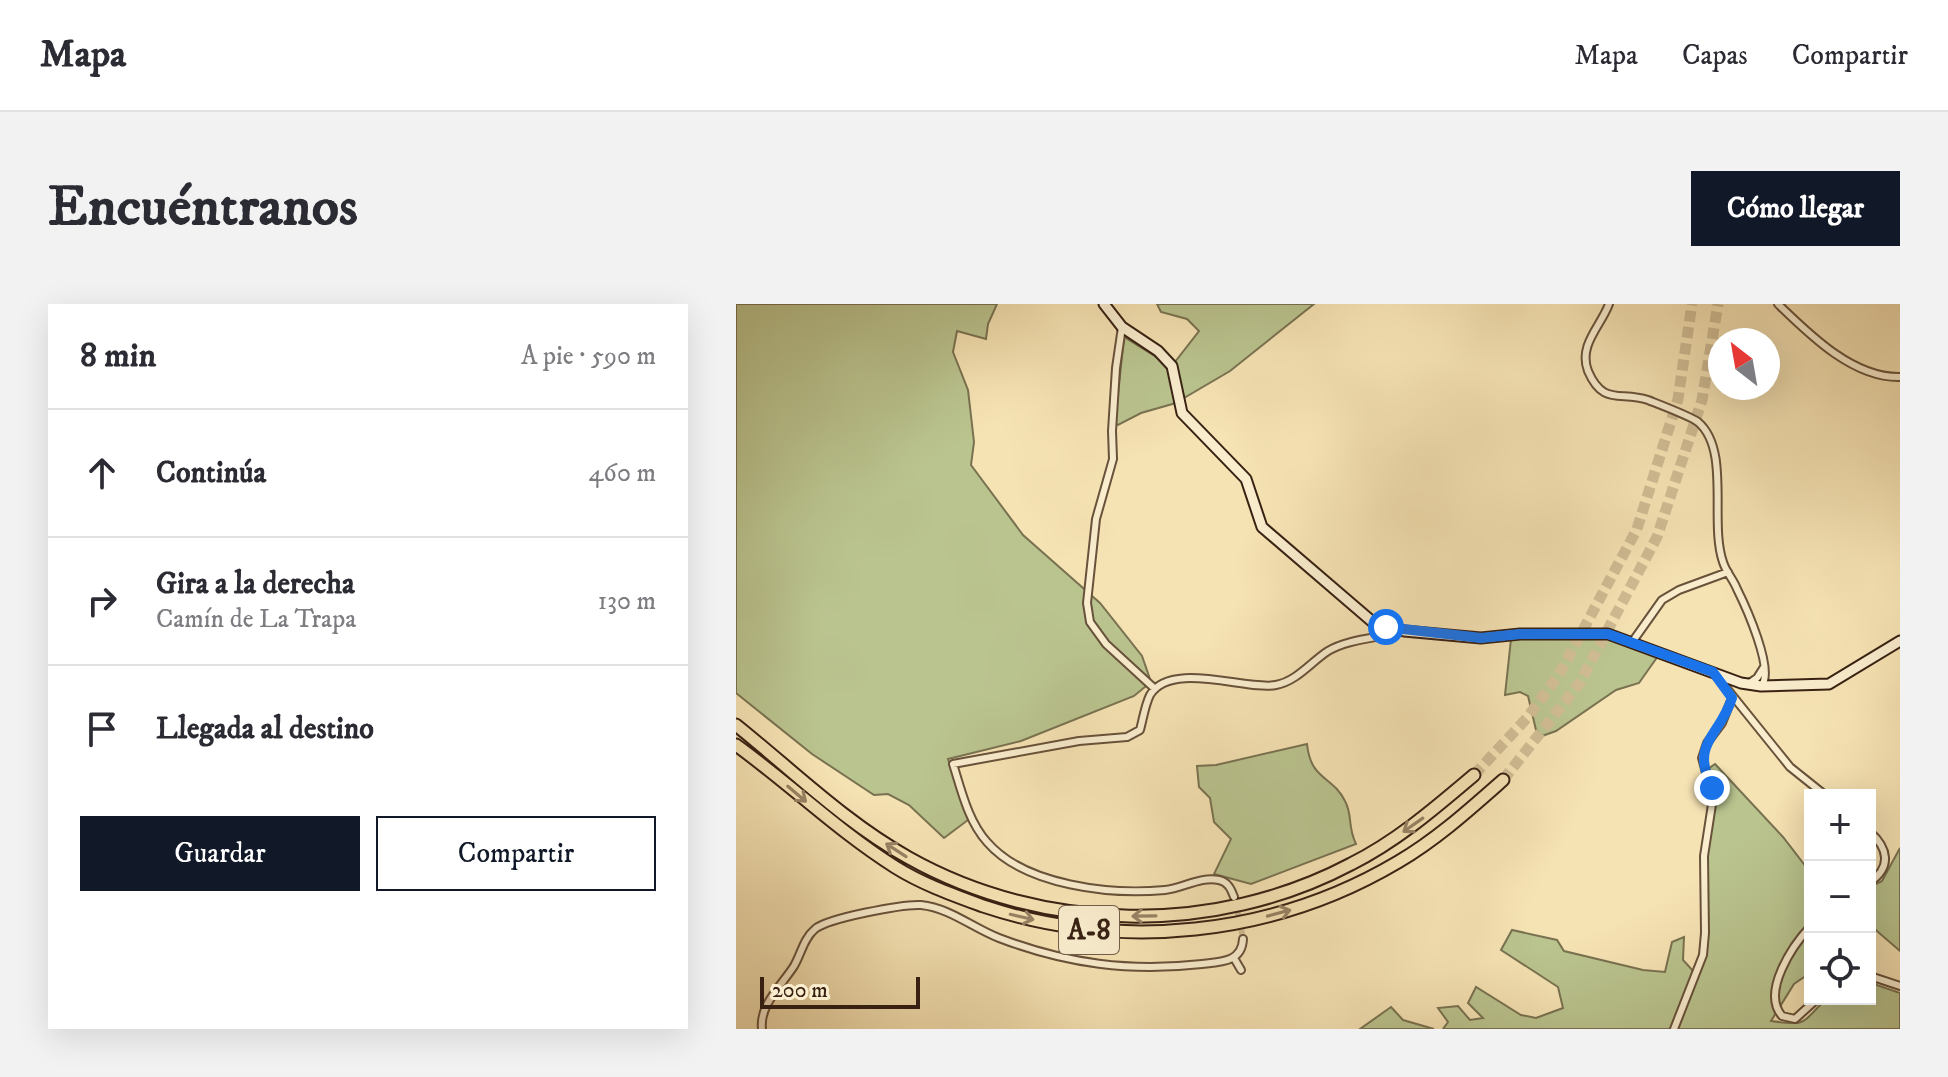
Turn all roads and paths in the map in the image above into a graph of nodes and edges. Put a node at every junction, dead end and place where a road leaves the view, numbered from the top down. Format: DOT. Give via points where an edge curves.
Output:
graph roads {
  1 [pos="1104,304"];
  2 [pos="1609,304"];
  3 [pos="1778,304"];
  4 [pos="1122,327"];
  5 [pos="1900,377"];
  6 [pos="1728,572"];
  7 [pos="1404,631"];
  8 [pos="1633,641"];
  9 [pos="1900,641"];
  10 [pos="1763,670"];
  11 [pos="1713,672"];
  12 [pos="1729,678"];
  13 [pos="1744,684"];
  14 [pos="1761,686"];
  15 [pos="1155,689"];
  16 [pos="1733,696"];
  17 [pos="736,725"];
  18 [pos="736,745"];
  19 [pos="1474,775"];
  20 [pos="1503,780"];
  21 [pos="1818,789"];
  22 [pos="1876,838"];
  23 [pos="1876,878"];
  24 [pos="1234,897"];
  25 [pos="1804,934"];
  26 [pos="1243,939"];
  27 [pos="1234,958"];
  28 [pos="1241,970"];
  29 [pos="1876,978"];
  30 [pos="1900,986"];
  31 [pos="1810,1005"];
  32 [pos="762,1029"];
  33 [pos="1674,1029"];
  1 -- 4 [label="street"];
  2 -- 6 [label="street" via="1586,346 1588,370 1613,398 1647,400 1704,429 1716,448 1720,549"];
  3 -- 5 [label="street" via="1825,345 1870,374"];
  4 -- 7 [label="street" via="1172,366 1182,413 1246,479 1269,535 1367,619"];
  4 -- 15 [label="street" via="1113,459 1096,519 1087,603 1090,622 1106,644"];
  6 -- 8 [label="street" via="1662,600"];
  6 -- 10 [label="street" via="1752,625"];
  7 -- 8 [label="street" via="1481,638 1596,633"];
  7 -- 15 [label="street" via="1330,650 1278,685 1204,677"];
  8 -- 11 [label="street"];
  9 -- 14 [label="street" via="1829,684"];
  10 -- 13 [label="street"];
  10 -- 14 [label="street"];
  11 -- 12 [label="street"];
  11 -- 16 [label="street"];
  12 -- 13 [label="street"];
  12 -- 16 [label="street"];
  13 -- 14 [label="street"];
  13 -- 16 [label="street"];
  15 -- 24 [label="street" via="1140,730 1133,735 953,764 962,794 980,832 998,854 1055,881 1130,892 1220,880 1229,884"];
  16 -- 21 [label="street" via="1790,767"];
  16 -- 33 [label="street" via="1702,758 1713,798 1704,856 1703,955"];
  19 -- 17 [label="highway, A-8, one-way" via="1387,843 1305,885 1222,910 1121,917 1017,901 910,859"];
  18 -- 20 [label="highway, A-8, one-way" via="896,868 1015,916 1121,933 1228,925 1312,904 1399,862"];
  22 -- 23 [label="street" via="1886,859"];
  25 -- 31 [label="street" via="1782,968 1776,1007 1782,1016 1795,1019"];
  26 -- 27 [label="street"];
  27 -- 28 [label="street"];
  27 -- 32 [label="street" via="1169,968 1097,965 1049,956 995,937 935,908 904,906 825,922 812,931 763,1012"];
  29 -- 30 [label="street"];
}
